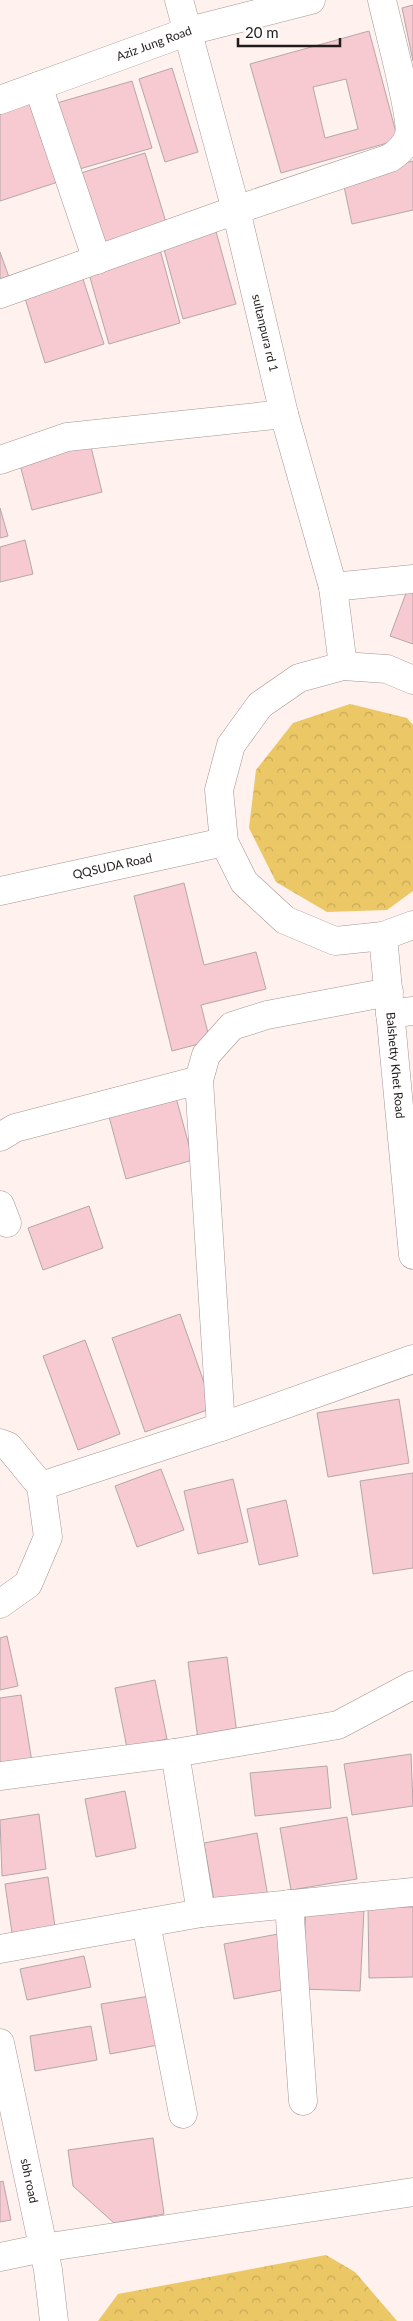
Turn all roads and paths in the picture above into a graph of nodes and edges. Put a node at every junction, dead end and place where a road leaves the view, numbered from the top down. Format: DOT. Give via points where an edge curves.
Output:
graph roads {
  1 [pos="180,0"];
  2 [pos="310,0"];
  3 [pos="382,0"];
  4 [pos="188,31"];
  5 [pos="38,86"];
  6 [pos="0,100"];
  7 [pos="236,210"];
  8 [pos="96,260"];
  9 [pos="0,294"];
  10 [pos="284,414"];
  11 [pos="0,460"];
  12 [pos="413,579"];
  13 [pos="333,588"];
  14 [pos="343,666"];
  15 [pos="413,680"];
  16 [pos="224,842"];
  17 [pos="0,890"];
  18 [pos="413,926"];
  19 [pos="383,936"];
  20 [pos="397,1005"];
  21 [pos="199,1080"];
  22 [pos="406,1096"];
  23 [pos="0,1137"];
  24 [pos="413,1255"];
  25 [pos="413,1359"];
  26 [pos="221,1427"];
  27 [pos="0,1443"];
  28 [pos="41,1486"];
  29 [pos="0,1604"];
  30 [pos="413,1685"];
  31 [pos="175,1754"];
  32 [pos="0,1776"];
  33 [pos="413,1892"];
  34 [pos="290,1904"];
  35 [pos="201,1913"];
  36 [pos="146,1923"];
  37 [pos="0,1949"];
  38 [pos="0,2043"];
  39 [pos="303,2101"];
  40 [pos="184,2114"];
  41 [pos="413,2192"];
  42 [pos="43,2248"];
  43 [pos="0,2257"];
  44 [pos="54,2321"];
  1 -- 4 [label="street, sultanpura rd 1"];
  2 -- 4 [label="street, Aziz Jung Road"];
  3 -- 7 [label="street" via="407,113 409,134 404,148 370,166"];
  4 -- 5 [label="street, Aziz Jung Road"];
  4 -- 7 [label="street, sultanpura rd 1"];
  5 -- 6 [label="street, Aziz Jung Road"];
  5 -- 8 [label="street"];
  7 -- 8 [label="street"];
  7 -- 10 [label="street, sultanpura rd 1"];
  8 -- 9 [label="street"];
  10 -- 11 [label="street" via="67,437"];
  10 -- 13 [label="street, sultanpura rd 1"];
  12 -- 13 [label="street"];
  13 -- 14 [label="street, sultanpura rd 1"];
  14 -- 15 [label="street" via="387,669"];
  14 -- 16 [label="street" via="299,678 260,705 231,745 219,790"];
  16 -- 17 [label="street, QQSUDA Road"];
  16 -- 19 [label="street" via="244,882 285,920 335,940"];
  18 -- 19 [label="street"];
  19 -- 20 [label="street, Balshetty Khet Road"];
  20 -- 21 [label="street" via="267,1014 232,1026 206,1054"];
  20 -- 22 [label="street, Balshetty Khet Road"];
  21 -- 23 [label="street" via="15,1128"];
  21 -- 26 [label="street"];
  22 -- 24 [label="street, Balshetty Khet Road"];
  25 -- 26 [label="street"];
  26 -- 28 [label="street"];
  27 -- 28 [label="street" via="8,1446"];
  28 -- 29 [label="street" via="48,1537 28,1584"];
  30 -- 31 [label="street" via="338,1725"];
  31 -- 32 [label="street"];
  31 -- 35 [label="street"];
  33 -- 34 [label="street"];
  34 -- 35 [label="street"];
  34 -- 39 [label="street"];
  35 -- 36 [label="street"];
  36 -- 37 [label="street"];
  36 -- 40 [label="street"];
  38 -- 42 [label="street, sbh road"];
  41 -- 42 [label="street"];
  42 -- 43 [label="street"];
  42 -- 44 [label="street, sbh road"];
}
